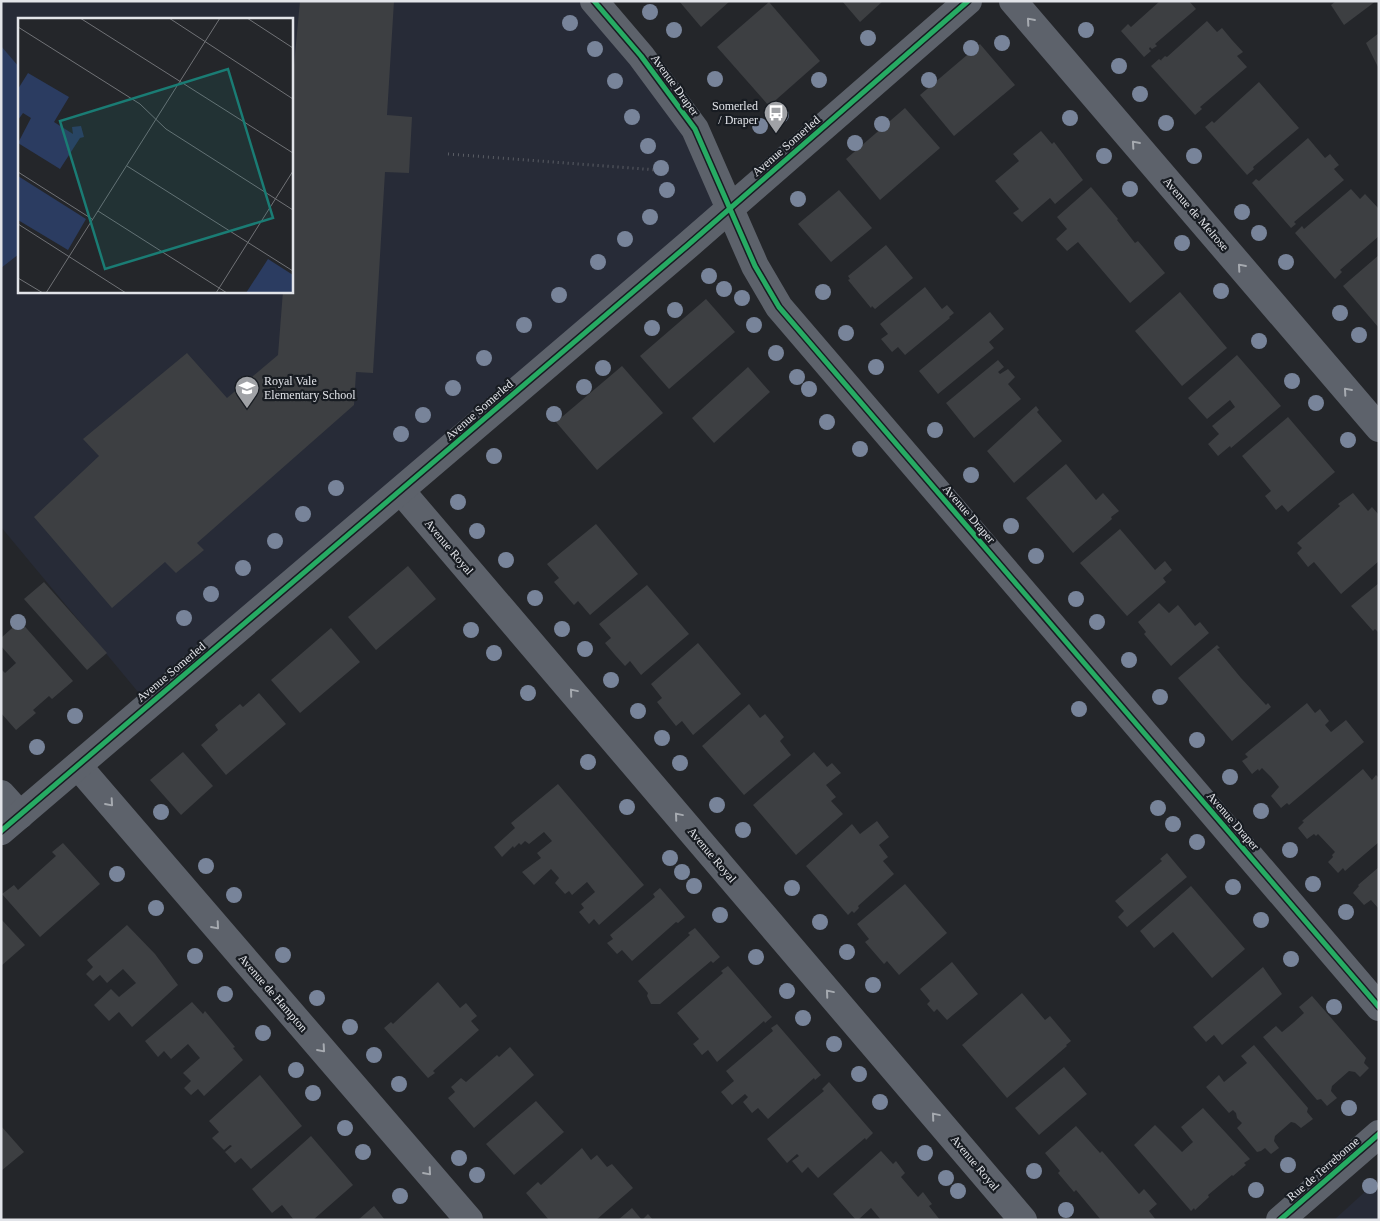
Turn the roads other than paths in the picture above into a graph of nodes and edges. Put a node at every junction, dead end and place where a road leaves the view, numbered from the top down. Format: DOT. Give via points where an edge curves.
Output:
graph roads {
  1 [pos="594,1"];
  2 [pos="968,1"];
  3 [pos="1013,1"];
  4 [pos="729,208"];
  5 [pos="1379,428"];
  6 [pos="401,491"];
  7 [pos="78,766"];
  8 [pos="1,794"];
  9 [pos="10,823"];
  10 [pos="1379,1007"];
  11 [pos="1379,1134"];
  12 [pos="469,1220"];
  13 [pos="1023,1220"];
  14 [pos="1280,1220"];
  1 -- 4 [label="street, Avenue Draper" via="641,56 695,129"];
  2 -- 4 [label="street, Avenue Somerled"];
  5 -- 3 [label="street, Avenue de Melrose, one-way"];
  4 -- 6 [label="street, Avenue Somerled"];
  4 -- 10 [label="street, Avenue Draper" via="755,266 779,307"];
  6 -- 7 [label="street, Avenue Somerled"];
  13 -- 6 [label="street, Avenue Royal, one-way"];
  7 -- 9 [label="street, Avenue Somerled"];
  7 -- 12 [label="street, Avenue de Hampton, one-way"];
  8 -- 9 [label="street"];
  11 -- 14 [label="street, Rue de Terrebonne"];
}
